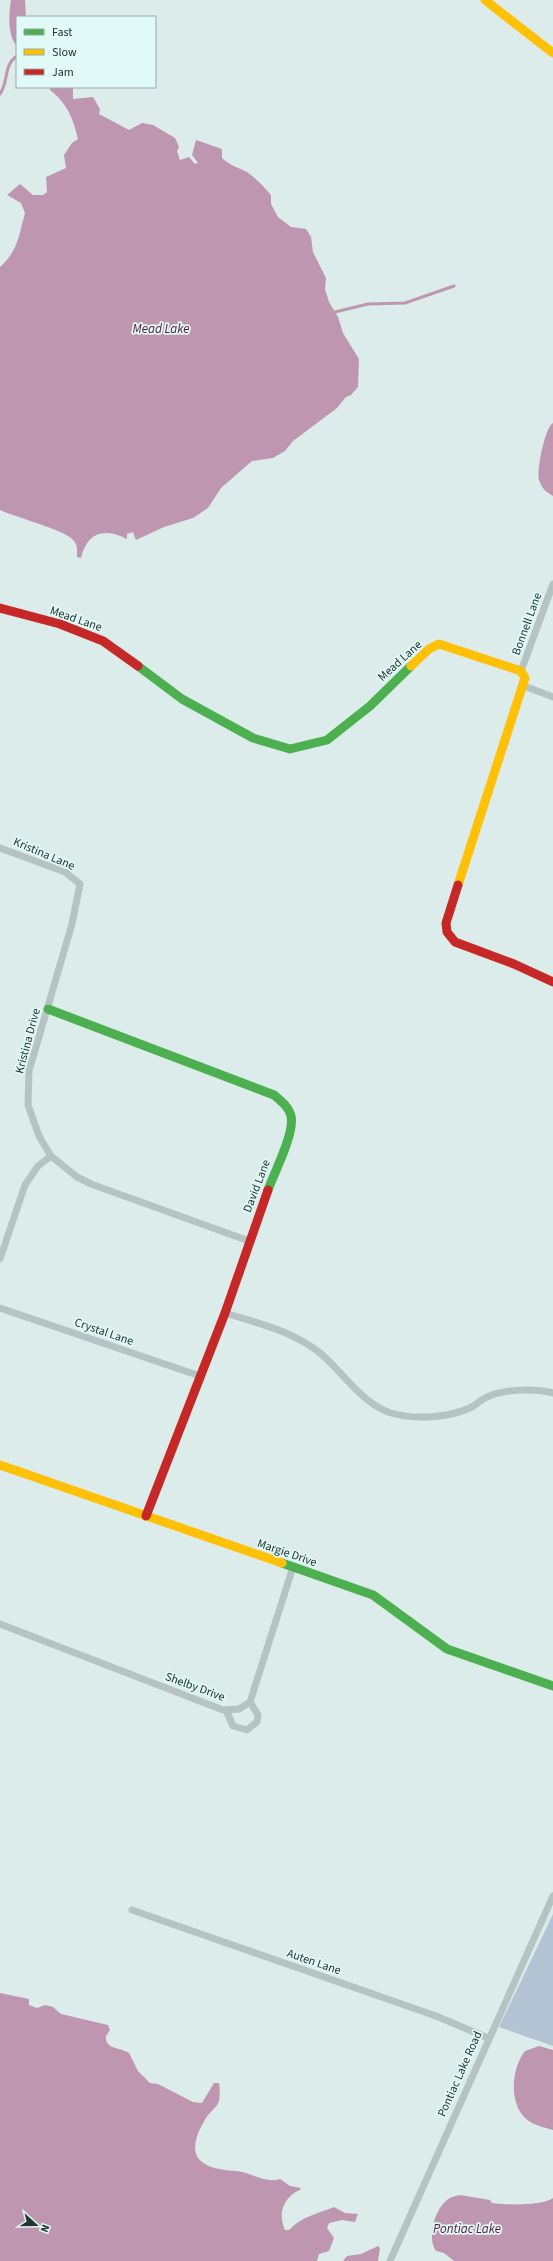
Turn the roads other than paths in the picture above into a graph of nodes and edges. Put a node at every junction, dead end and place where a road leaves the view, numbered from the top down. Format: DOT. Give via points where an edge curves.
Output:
graph roads {
  1 [pos="485,0"];
  2 [pos="553,53"];
  3 [pos="553,584"];
  4 [pos="0,608"];
  5 [pos="521,671"];
  6 [pos="524,686"];
  7 [pos="553,697"];
  8 [pos="0,848"];
  9 [pos="78,882"];
  10 [pos="553,982"];
  11 [pos="48,1009"];
  12 [pos="50,1156"];
  13 [pos="249,1241"];
  14 [pos="0,1258"];
  15 [pos="0,1308"];
  16 [pos="225,1313"];
  17 [pos="200,1376"];
  18 [pos="553,1393"];
  19 [pos="0,1465"];
  20 [pos="146,1516"];
  21 [pos="293,1567"];
  22 [pos="0,1624"];
  23 [pos="553,1686"];
  24 [pos="250,1702"];
  25 [pos="226,1710"];
  26 [pos="553,1896"];
  27 [pos="132,1910"];
  28 [pos="488,2038"];
  29 [pos="390,2261"];
  1 -- 2 [label="street"];
  3 -- 5 [label="street, Bonnell Lane"];
  4 -- 5 [label="street, Mead Lane" via="60,624 103,641 182,698 253,738 290,749 327,740 370,706 429,649 439,644"];
  5 -- 6 [label="street" via="525,678"];
  6 -- 7 [label="street"];
  6 -- 10 [label="street" via="446,923 447,932 455,942"];
  8 -- 9 [label="street, Kristina Lane" via="65,872"];
  9 -- 11 [label="street, Kristina Drive" via="78,898"];
  11 -- 12 [label="street, Kristina Drive" via="29,1071 28,1105 39,1136"];
  11 -- 13 [label="street, David Lane" via="245,1083 274,1095 289,1108 292,1124 290,1131"];
  12 -- 13 [label="street, Kristina Drive" via="77,1177 91,1184"];
  12 -- 14 [label="street" via="38,1166 25,1185"];
  13 -- 16 [label="street, David Lane"];
  15 -- 17 [label="street, Crystal Lane"];
  16 -- 17 [label="street, David Lane"];
  16 -- 18 [label="street" via="304,1341 364,1396 390,1413 425,1417 471,1407 488,1396 528,1389"];
  17 -- 20 [label="street, David Lane"];
  19 -- 20 [label="street, Margie Drive"];
  20 -- 21 [label="street, Margie Drive"];
  21 -- 23 [label="street, Margie Drive" via="389,1604 432,1640 448,1649"];
  21 -- 24 [label="street"];
  22 -- 25 [label="street, Shelby Drive" via="183,1696"];
  24 -- 25 [label="street, Shelby Drive" via="239,1709"];
  24 -- 25 [label="street" via="258,1715 257,1722 248,1730 233,1726"];
  26 -- 28 [label="street, Pontiac Lake Road"];
  27 -- 28 [label="street, Auten Lane" via="422,2011"];
  28 -- 29 [label="street, Pontiac Lake Road"];
}
